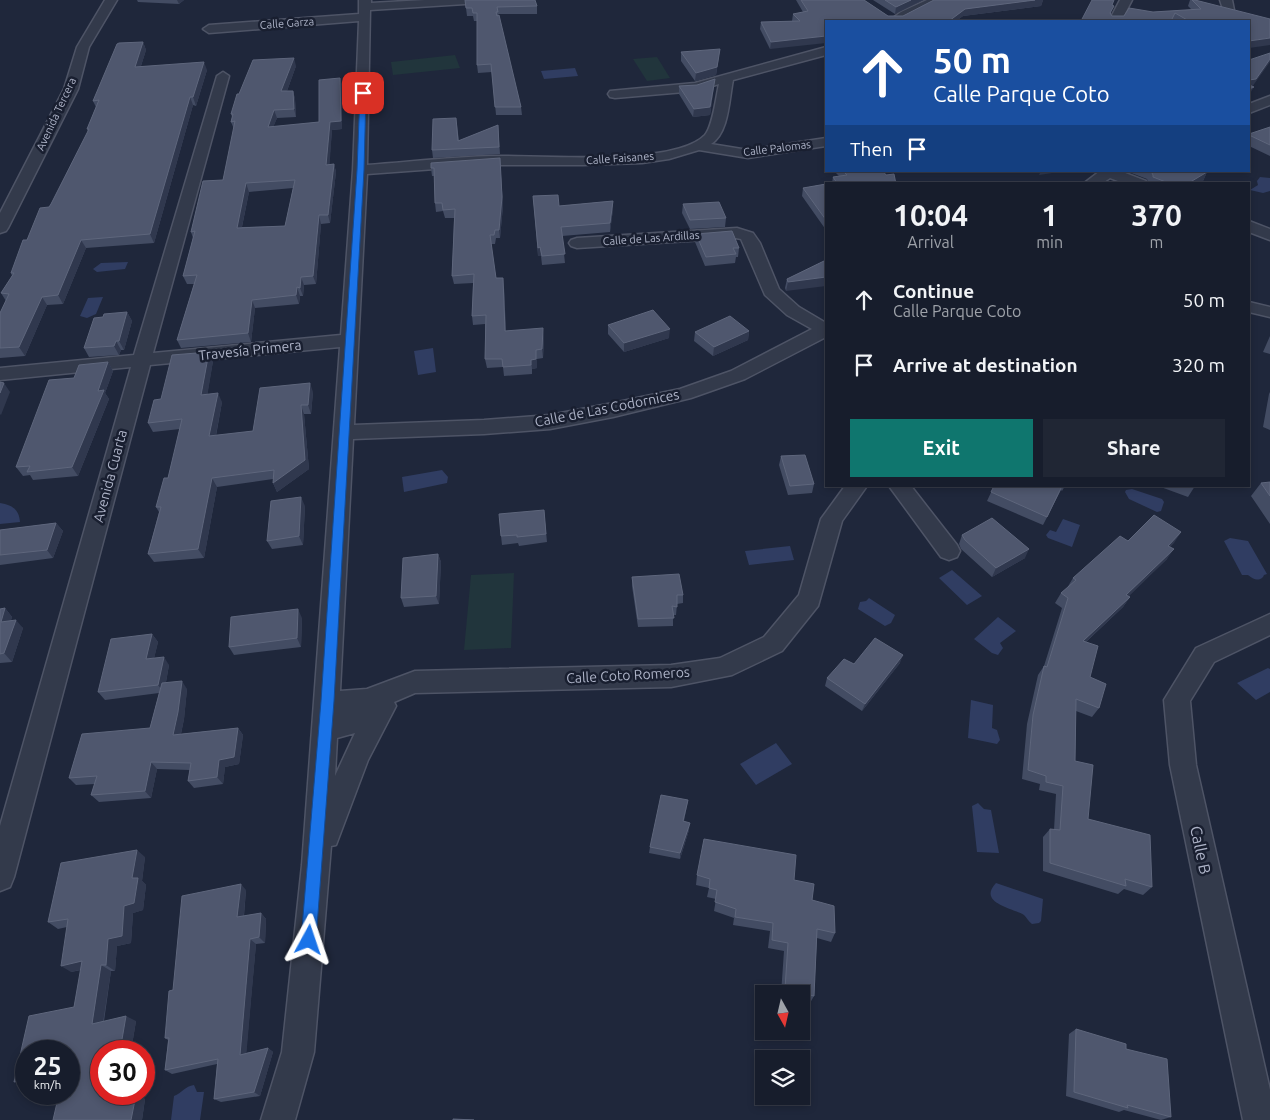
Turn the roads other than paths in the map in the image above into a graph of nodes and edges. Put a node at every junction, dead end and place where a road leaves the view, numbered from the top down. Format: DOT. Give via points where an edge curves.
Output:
graph roads {
  1 [pos="111,0"];
  2 [pos="481,0"];
  3 [pos="936,0"];
  4 [pos="1126,0"];
  5 [pos="366,8"];
  6 [pos="882,12"];
  7 [pos="894,20"];
  8 [pos="897,20"];
  9 [pos="1116,20"];
  10 [pos="208,29"];
  11 [pos="825,51"];
  12 [pos="223,76"];
  13 [pos="727,78"];
  14 [pos="615,94"];
  15 [pos="1270,100"];
  16 [pos="1250,109"];
  17 [pos="825,142"];
  18 [pos="698,146"];
  19 [pos="360,170"];
  20 [pos="1109,172"];
  21 [pos="1093,182"];
  22 [pos="1136,182"];
  23 [pos="1250,226"];
  24 [pos="0,228"];
  25 [pos="1270,235"];
  26 [pos="577,243"];
  27 [pos="1250,307"];
  28 [pos="1270,312"];
  29 [pos="825,329"];
  30 [pos="825,331"];
  31 [pos="350,340"];
  32 [pos="142,360"];
  33 [pos="0,374"];
  34 [pos="345,432"];
  35 [pos="855,487"];
  36 [pos="900,487"];
  37 [pos="949,551"];
  38 [pos="1270,624"];
  39 [pos="415,682"];
  40 [pos="383,706"];
  41 [pos="327,715"];
  42 [pos="316,865"];
  43 [pos="0,877"];
  44 [pos="278,1120"];
  45 [pos="1260,1120"];
  1 -- 24 [label="street, Avenida Tercera" via="83,48 71,89"];
  2 -- 5 [label="street, Calle Garza"];
  3 -- 8 [label="street"];
  4 -- 9 [label="street"];
  5 -- 10 [label="street, Calle Garza"];
  5 -- 19 [label="street"];
  6 -- 7 [label="street"];
  11 -- 13 [label="street"];
  12 -- 32 [label="street, Avenida Cuarta"];
  13 -- 14 [label="street" via="696,87"];
  13 -- 18 [label="street, Calle Faisanes" via="716,127 711,138"];
  15 -- 16 [label="street"];
  17 -- 18 [label="street, Calle Palomas" via="748,154"];
  18 -- 19 [label="street, Calle Faisanes" via="673,154 624,159 506,160"];
  19 -- 31 [label="street"];
  20 -- 21 [label="street"];
  20 -- 22 [label="street"];
  23 -- 25 [label="street"];
  26 -- 29 [label="street, Calle de Las Ardillas" via="737,233 747,236 771,291 793,311"];
  27 -- 28 [label="street"];
  30 -- 34 [label="street, Calle de Las Codornices" via="738,375 684,394 613,410 550,422"];
  31 -- 32 [label="street, Travesía Primera"];
  31 -- 34 [label="street"];
  32 -- 33 [label="street, Travesía Primera"];
  32 -- 43 [label="street, Avenida Cuarta"];
  34 -- 41 [label="street"];
  35 -- 39 [label="street, Calle Coto Romeros" via="832,519 810,599 773,644 723,668 671,676"];
  36 -- 37 [label="street"];
  38 -- 45 [label="street, Calle B" via="1205,655 1177,700 1183,765"];
  39 -- 40 [label="street"];
  39 -- 41 [label="street" via="368,700 348,702"];
  40 -- 41 [label="street" via="366,719"];
  40 -- 42 [label="street" via="356,756"];
  41 -- 42 [label="street"];
  42 -- 44 [label="street" via="298,1052"];
}
